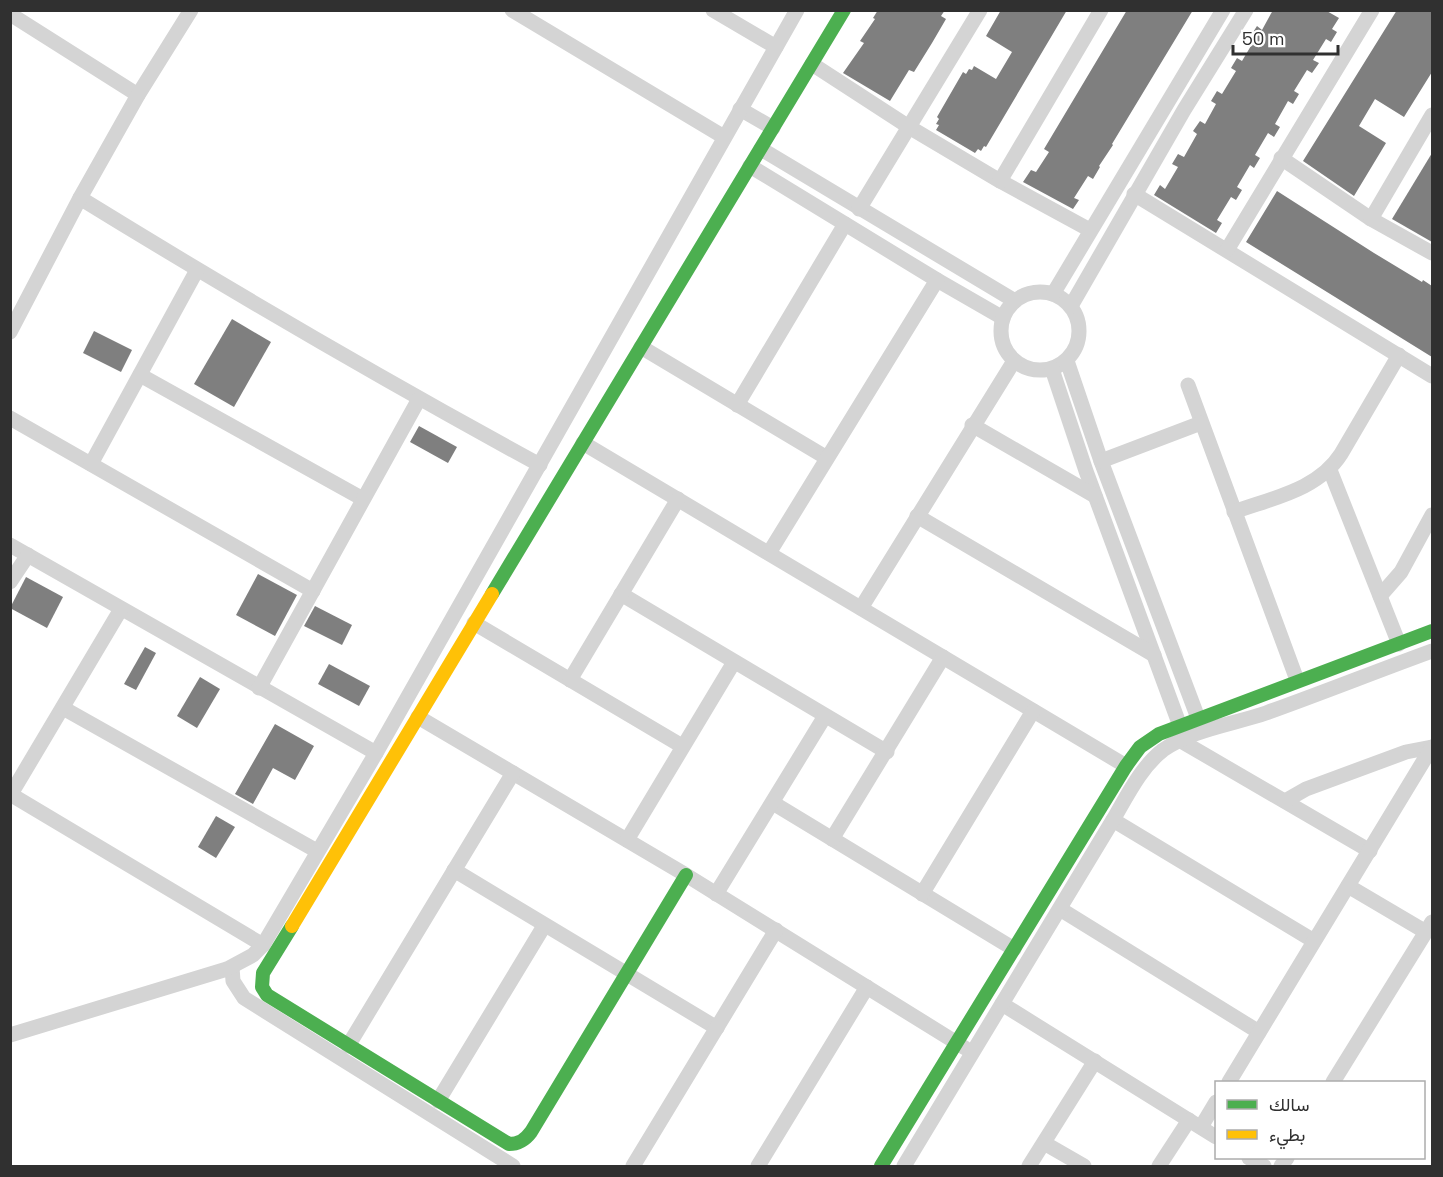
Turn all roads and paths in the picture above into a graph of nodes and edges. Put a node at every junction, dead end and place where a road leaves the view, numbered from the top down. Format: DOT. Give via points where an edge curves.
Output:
graph roads {
  1 [pos="190,10"];
  2 [pos="512,10"];
  3 [pos="713,10"];
  4 [pos="797,10"];
  5 [pos="844,10"];
  6 [pos="980,10"];
  7 [pos="1101,10"];
  8 [pos="1223,10"];
  9 [pos="1246,10"];
  10 [pos="1372,10"];
  11 [pos="10,14"];
  12 [pos="776,47"];
  13 [pos="812,64"];
  14 [pos="138,95"];
  15 [pos="1170,101"];
  16 [pos="740,109"];
  17 [pos="1184,110"];
  18 [pos="1432,115"];
  19 [pos="909,127"];
  20 [pos="773,128"];
  21 [pos="724,137"];
  22 [pos="761,149"];
  23 [pos="1281,158"];
  24 [pos="750,166"];
  25 [pos="1000,181"];
  26 [pos="1134,194"];
  27 [pos="80,198"];
  28 [pos="859,209"];
  29 [pos="1371,219"];
  30 [pos="846,224"];
  31 [pos="1090,230"];
  32 [pos="1227,250"];
  33 [pos="1432,253"];
  34 [pos="197,270"];
  35 [pos="937,280"];
  36 [pos="1053,294"];
  37 [pos="1015,301"];
  38 [pos="1071,306"];
  39 [pos="1003,318"];
  40 [pos="10,332"];
  41 [pos="641,347"];
  42 [pos="1399,356"];
  43 [pos="1014,361"];
  44 [pos="1067,361"];
  45 [pos="1052,369"];
  46 [pos="140,375"];
  47 [pos="1432,376"];
  48 [pos="1188,385"];
  49 [pos="419,399"];
  50 [pos="737,405"];
  51 [pos="10,418"];
  52 [pos="1202,423"];
  53 [pos="972,425"];
  54 [pos="583,443"];
  55 [pos="827,458"];
  56 [pos="1101,461"];
  57 [pos="91,464"];
  58 [pos="540,465"];
  59 [pos="1330,470"];
  60 [pos="1095,496"];
  61 [pos="678,499"];
  62 [pos="363,500"];
  63 [pos="1234,512"];
  64 [pos="1432,515"];
  65 [pos="917,516"];
  66 [pos="10,545"];
  67 [pos="769,553"];
  68 [pos="28,555"];
  69 [pos="10,582"];
  70 [pos="313,591"];
  71 [pos="621,594"];
  72 [pos="1380,596"];
  73 [pos="861,608"];
  74 [pos="121,609"];
  75 [pos="474,623"];
  76 [pos="1432,631"];
  77 [pos="1399,644"];
  78 [pos="1432,651"];
  79 [pos="1154,655"];
  80 [pos="943,657"];
  81 [pos="734,662"];
  82 [pos="570,680"];
  83 [pos="1297,680"];
  84 [pos="259,688"];
  85 [pos="63,708"];
  86 [pos="1033,711"];
  87 [pos="825,716"];
  88 [pos="418,717"];
  89 [pos="1198,718"];
  90 [pos="1180,733"];
  91 [pos="682,746"];
  92 [pos="887,752"];
  93 [pos="376,753"];
  94 [pos="1126,766"];
  95 [pos="513,773"];
  96 [pos="11,794"];
  97 [pos="1285,801"];
  98 [pos="773,803"];
  99 [pos="1113,820"];
  100 [pos="832,839"];
  101 [pos="627,840"];
  102 [pos="1370,850"];
  103 [pos="317,851"];
  104 [pos="454,870"];
  105 [pos="686,875"];
  106 [pos="1348,886"];
  107 [pos="716,894"];
  108 [pos="922,894"];
  109 [pos="1060,909"];
  110 [pos="544,926"];
  111 [pos="1429,927"];
  112 [pos="776,930"];
  113 [pos="1314,941"];
  114 [pos="263,945"];
  115 [pos="1014,949"];
  116 [pos="232,967"];
  117 [pos="626,974"];
  118 [pos="867,987"];
  119 [pos="1002,1004"];
  120 [pos="717,1028"];
  121 [pos="1259,1032"];
  122 [pos="10,1035"];
  123 [pos="957,1043"];
  124 [pos="348,1046"];
  125 [pos="973,1052"];
  126 [pos="1095,1061"];
  127 [pos="1230,1081"];
  128 [pos="1334,1081"];
  129 [pos="438,1101"];
  130 [pos="1215,1103"];
  131 [pos="1196,1124"];
  132 [pos="1215,1136"];
  133 [pos="1044,1143"];
  134 [pos="1251,1159"];
  135 [pos="513,1167"];
  136 [pos="633,1167"];
  137 [pos="758,1167"];
  138 [pos="881,1167"];
  139 [pos="904,1167"];
  140 [pos="1029,1167"];
  141 [pos="1084,1167"];
  142 [pos="1160,1167"];
  143 [pos="1264,1167"];
  1 -- 14 [label="street"];
  2 -- 21 [label="street"];
  3 -- 12 [label="street"];
  4 -- 12 [label="street"];
  5 -- 13 [label="street"];
  6 -- 19 [label="street"];
  7 -- 25 [label="street"];
  8 -- 15 [label="street"];
  9 -- 17 [label="street"];
  10 -- 23 [label="street"];
  11 -- 14 [label="street"];
  12 -- 16 [label="street"];
  13 -- 19 [label="street"];
  13 -- 20 [label="street"];
  14 -- 27 [label="street"];
  15 -- 17 [label="street"];
  15 -- 31 [label="street"];
  16 -- 20 [label="street"];
  16 -- 21 [label="street"];
  17 -- 26 [label="street"];
  18 -- 29 [label="street"];
  19 -- 25 [label="street"];
  19 -- 28 [label="street"];
  20 -- 22 [label="street"];
  21 -- 58 [label="street"];
  22 -- 24 [label="street"];
  22 -- 28 [label="street"];
  23 -- 29 [label="street"];
  23 -- 32 [label="street"];
  24 -- 30 [label="street"];
  24 -- 41 [label="street"];
  25 -- 31 [label="street"];
  26 -- 32 [label="street"];
  26 -- 38 [label="street"];
  27 -- 34 [label="street"];
  27 -- 40 [label="street"];
  28 -- 37 [label="street"];
  29 -- 33 [label="street"];
  30 -- 35 [label="street"];
  30 -- 50 [label="street"];
  31 -- 36 [label="street"];
  32 -- 42 [label="street"];
  34 -- 46 [label="street"];
  34 -- 49 [label="street"];
  35 -- 39 [label="street"];
  35 -- 55 [label="street"];
  36 -- 37 [label="street" via="1037,292"];
  36 -- 38 [label="street"];
  37 -- 39 [label="street"];
  38 -- 44 [label="street" via="1079,321 1079,339"];
  39 -- 43 [label="street" via="1001,336"];
  41 -- 50 [label="street"];
  41 -- 54 [label="street"];
  42 -- 47 [label="street"];
  42 -- 59 [label="street"];
  43 -- 45 [label="street" via="1028,369"];
  43 -- 53 [label="street"];
  44 -- 45 [label="street"];
  44 -- 56 [label="street"];
  45 -- 60 [label="street"];
  46 -- 57 [label="street"];
  46 -- 62 [label="street"];
  48 -- 52 [label="street"];
  49 -- 58 [label="street"];
  49 -- 62 [label="street"];
  50 -- 55 [label="street"];
  51 -- 57 [label="street"];
  52 -- 56 [label="street"];
  52 -- 63 [label="street"];
  53 -- 60 [label="street"];
  53 -- 65 [label="street"];
  54 -- 61 [label="street"];
  54 -- 75 [label="street"];
  55 -- 67 [label="street"];
  56 -- 89 [label="street"];
  57 -- 70 [label="street"];
  58 -- 93 [label="street"];
  59 -- 63 [label="street" via="1309,484"];
  59 -- 72 [label="street"];
  60 -- 79 [label="street"];
  61 -- 67 [label="street"];
  61 -- 71 [label="street"];
  62 -- 70 [label="street"];
  63 -- 83 [label="street"];
  64 -- 72 [label="street" via="1401,572"];
  65 -- 73 [label="street"];
  65 -- 79 [label="street"];
  66 -- 68 [label="street"];
  67 -- 73 [label="street"];
  68 -- 69 [label="street"];
  68 -- 74 [label="street"];
  70 -- 84 [label="street"];
  71 -- 81 [label="street"];
  71 -- 82 [label="street"];
  72 -- 77 [label="street"];
  73 -- 80 [label="street"];
  74 -- 84 [label="street"];
  74 -- 85 [label="street"];
  75 -- 82 [label="street"];
  75 -- 88 [label="street"];
  76 -- 77 [label="street"];
  77 -- 83 [label="street"];
  78 -- 90 [label="street" via="1264,713"];
  79 -- 90 [label="street"];
  80 -- 86 [label="street"];
  80 -- 92 [label="street"];
  81 -- 87 [label="street"];
  81 -- 91 [label="street"];
  82 -- 91 [label="street"];
  83 -- 89 [label="street"];
  84 -- 93 [label="street"];
  85 -- 96 [label="street"];
  85 -- 103 [label="street"];
  86 -- 94 [label="street"];
  86 -- 108 [label="street"];
  87 -- 92 [label="street"];
  87 -- 98 [label="street"];
  88 -- 95 [label="street"];
  88 -- 124 [label="street" via="261,980 270,999"];
  89 -- 90 [label="street"];
  90 -- 94 [label="street" via="1149,739"];
  90 -- 97 [label="street"];
  90 -- 99 [label="street" via="1147,766"];
  91 -- 101 [label="street"];
  92 -- 100 [label="street"];
  93 -- 103 [label="street"];
  94 -- 115 [label="street"];
  95 -- 101 [label="street"];
  95 -- 104 [label="street"];
  96 -- 114 [label="street"];
  97 -- 102 [label="street"];
  97 -- 102 [label="street" via="1306,789 1406,752 1432,747"];
  98 -- 100 [label="street"];
  98 -- 107 [label="street"];
  99 -- 109 [label="street"];
  99 -- 113 [label="street"];
  100 -- 108 [label="street"];
  101 -- 105 [label="street"];
  102 -- 106 [label="street"];
  103 -- 114 [label="street"];
  104 -- 110 [label="street"];
  104 -- 124 [label="street"];
  105 -- 107 [label="street"];
  105 -- 117 [label="street"];
  106 -- 111 [label="street"];
  106 -- 113 [label="street"];
  107 -- 112 [label="street"];
  108 -- 115 [label="street"];
  109 -- 119 [label="street"];
  109 -- 121 [label="street"];
  110 -- 117 [label="street"];
  110 -- 129 [label="street"];
  111 -- 128 [label="street"];
  112 -- 118 [label="street"];
  112 -- 120 [label="street"];
  113 -- 121 [label="street"];
  114 -- 116 [label="street"];
  115 -- 123 [label="street"];
  116 -- 122 [label="street"];
  116 -- 135 [label="street" via="233,981 244,999"];
  117 -- 120 [label="street"];
  117 -- 129 [label="street" via="526,1140 509,1144"];
  118 -- 123 [label="street"];
  118 -- 137 [label="street"];
  119 -- 125 [label="street"];
  119 -- 126 [label="street"];
  120 -- 136 [label="street"];
  121 -- 127 [label="street"];
  123 -- 125 [label="street"];
  123 -- 138 [label="street"];
  124 -- 129 [label="street"];
  125 -- 139 [label="street"];
  126 -- 131 [label="street"];
  126 -- 133 [label="street"];
  130 -- 131 [label="street"];
  131 -- 132 [label="street"];
  131 -- 142 [label="street"];
  133 -- 140 [label="street"];
  133 -- 141 [label="street"];
  134 -- 143 [label="street"];
}
